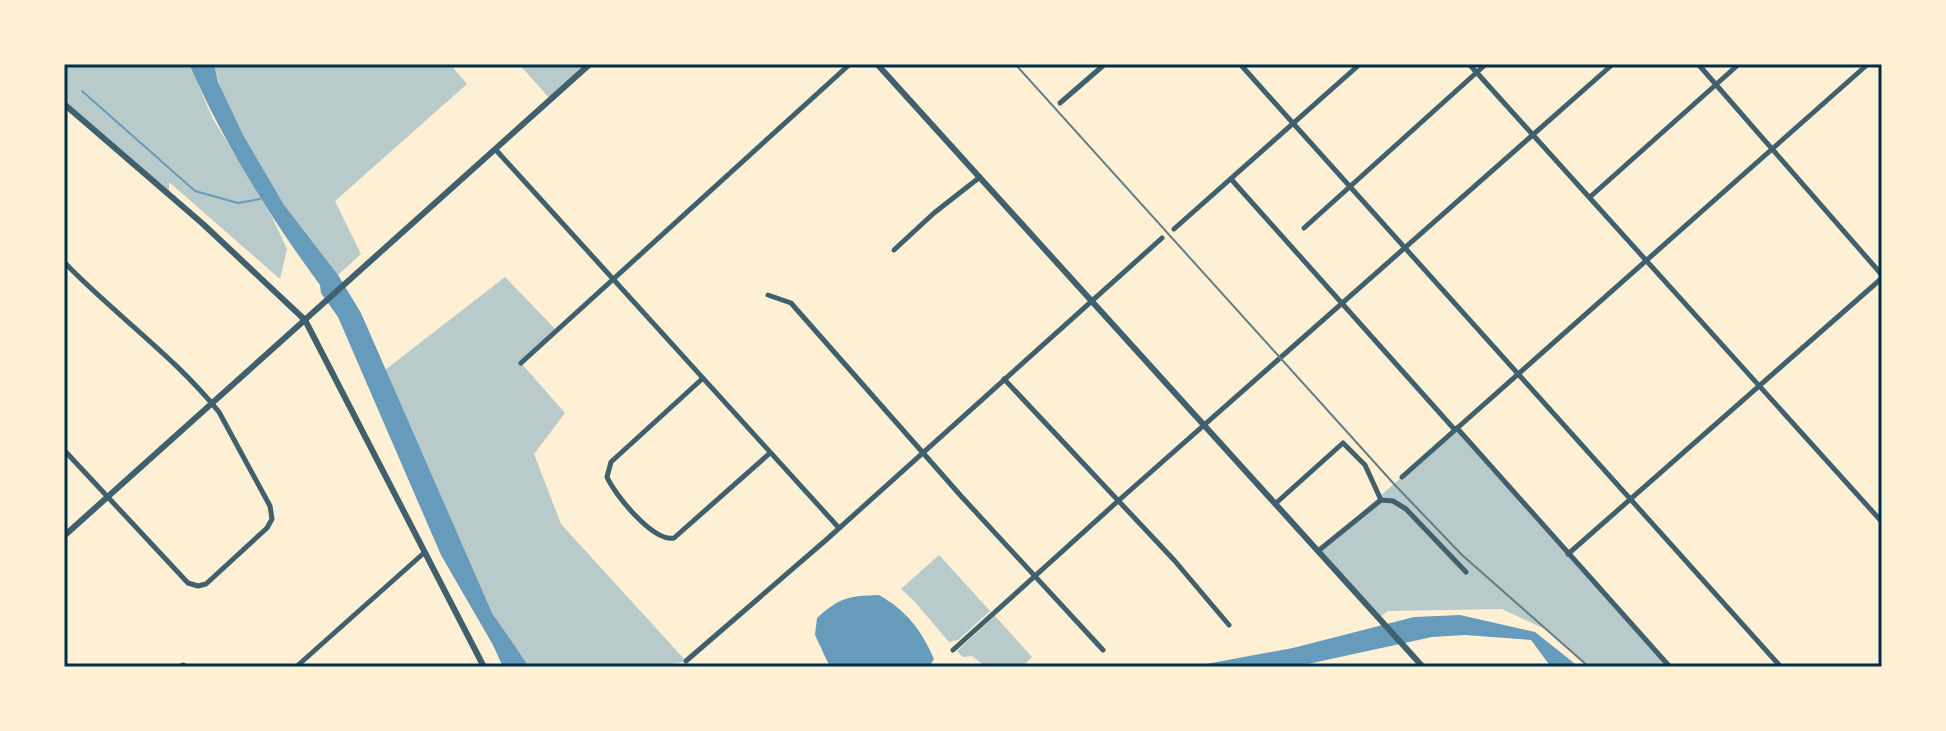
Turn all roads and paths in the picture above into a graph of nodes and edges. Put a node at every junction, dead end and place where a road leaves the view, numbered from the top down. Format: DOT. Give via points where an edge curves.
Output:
graph roads {
  1 [pos="590,64"];
  2 [pos="850,64"];
  3 [pos="877,64"];
  4 [pos="1105,64"];
  5 [pos="1240,64"];
  6 [pos="1360,64"];
  7 [pos="1469,64"];
  8 [pos="1486,64"];
  9 [pos="1613,64"];
  10 [pos="1698,64"];
  11 [pos="1739,64"];
  12 [pos="1868,64"];
  13 [pos="1477,72"];
  14 [pos="1716,85"];
  15 [pos="1060,103"];
  16 [pos="64,104"];
  17 [pos="1294,124"];
  18 [pos="1533,136"];
  19 [pos="1773,148"];
  20 [pos="496,150"];
  21 [pos="980,177"];
  22 [pos="1231,179"];
  23 [pos="1350,186"];
  24 [pos="1590,197"];
  25 [pos="1304,228"];
  26 [pos="1174,229"];
  27 [pos="1162,238"];
  28 [pos="1406,248"];
  29 [pos="894,250"];
  30 [pos="1647,261"];
  31 [pos="64,262"];
  32 [pos="1882,276"];
  33 [pos="612,279"];
  34 [pos="768,295"];
  35 [pos="1092,302"];
  36 [pos="1343,303"];
  37 [pos="305,320"];
  38 [pos="521,363"];
  39 [pos="1519,374"];
  40 [pos="702,379"];
  41 [pos="1004,379"];
  42 [pos="1759,386"];
  43 [pos="212,403"];
  44 [pos="1204,426"];
  45 [pos="1456,429"];
  46 [pos="64,450"];
  47 [pos="922,452"];
  48 [pos="770,453"];
  49 [pos="1402,477"];
  50 [pos="108,497"];
  51 [pos="1381,500"];
  52 [pos="1632,500"];
  53 [pos="1118,501"];
  54 [pos="1275,504"];
  55 [pos="1882,522"];
  56 [pos="839,528"];
  57 [pos="64,536"];
  58 [pos="1318,551"];
  59 [pos="425,552"];
  60 [pos="1568,554"];
  61 [pos="1466,572"];
  62 [pos="1035,576"];
  63 [pos="1229,625"];
  64 [pos="953,650"];
  65 [pos="1103,650"];
  66 [pos="686,661"];
  67 [pos="483,666"];
  68 [pos="179,667"];
  69 [pos="187,667"];
  70 [pos="296,667"];
  71 [pos="1423,667"];
  72 [pos="1670,667"];
  73 [pos="1781,667"];
  1 -- 20 [label="street"];
  2 -- 33 [label="street"];
  3 -- 21 [label="street"];
  4 -- 15 [label="street"];
  5 -- 17 [label="street"];
  6 -- 17 [label="street"];
  7 -- 13 [label="street"];
  8 -- 13 [label="street"];
  9 -- 18 [label="street"];
  10 -- 14 [label="street"];
  11 -- 14 [label="street"];
  12 -- 19 [label="street"];
  13 -- 18 [label="street"];
  13 -- 23 [label="street"];
  14 -- 19 [label="street"];
  14 -- 24 [label="street"];
  16 -- 37 [label="street"];
  17 -- 22 [label="street"];
  17 -- 23 [label="street"];
  18 -- 24 [label="street"];
  18 -- 28 [label="street"];
  19 -- 30 [label="street"];
  19 -- 32 [label="street"];
  20 -- 33 [label="street"];
  20 -- 37 [label="street"];
  21 -- 29 [label="street"];
  21 -- 35 [label="street"];
  22 -- 26 [label="street"];
  22 -- 36 [label="street"];
  23 -- 25 [label="street"];
  23 -- 28 [label="street"];
  24 -- 30 [label="street"];
  27 -- 35 [label="street"];
  28 -- 36 [label="street"];
  28 -- 39 [label="street"];
  30 -- 39 [label="street"];
  30 -- 42 [label="street"];
  31 -- 43 [label="street"];
  32 -- 42 [label="street"];
  33 -- 38 [label="street"];
  33 -- 40 [label="street"];
  34 -- 47 [label="street" via="791,303"];
  35 -- 41 [label="street"];
  35 -- 44 [label="street"];
  36 -- 44 [label="street"];
  36 -- 45 [label="street"];
  37 -- 43 [label="street"];
  37 -- 59 [label="street"];
  39 -- 45 [label="street"];
  39 -- 52 [label="street"];
  40 -- 48 [label="street"];
  40 -- 48 [label="street" via="607,470 613,489 646,525 662,538 679,535"];
  41 -- 47 [label="street"];
  41 -- 53 [label="street"];
  42 -- 52 [label="street"];
  42 -- 55 [label="street"];
  43 -- 50 [label="street"];
  43 -- 50 [label="street" via="270,506 272,519 208,582 195,585 184,580"];
  44 -- 53 [label="street"];
  44 -- 54 [label="street"];
  45 -- 49 [label="street"];
  45 -- 60 [label="street"];
  46 -- 50 [label="street"];
  47 -- 56 [label="street"];
  47 -- 62 [label="street"];
  48 -- 56 [label="street"];
  50 -- 57 [label="street"];
  51 -- 54 [label="street" via="1365,465 1343,443"];
  51 -- 58 [label="street"];
  51 -- 61 [label="street" via="1406,509"];
  52 -- 60 [label="street"];
  52 -- 73 [label="street"];
  53 -- 62 [label="street"];
  53 -- 63 [label="street"];
  54 -- 58 [label="street"];
  56 -- 66 [label="street"];
  58 -- 71 [label="street"];
  59 -- 67 [label="street"];
  59 -- 70 [label="street"];
  60 -- 72 [label="street"];
  62 -- 64 [label="street"];
  62 -- 65 [label="street"];
  68 -- 69 [label="street"];
}
